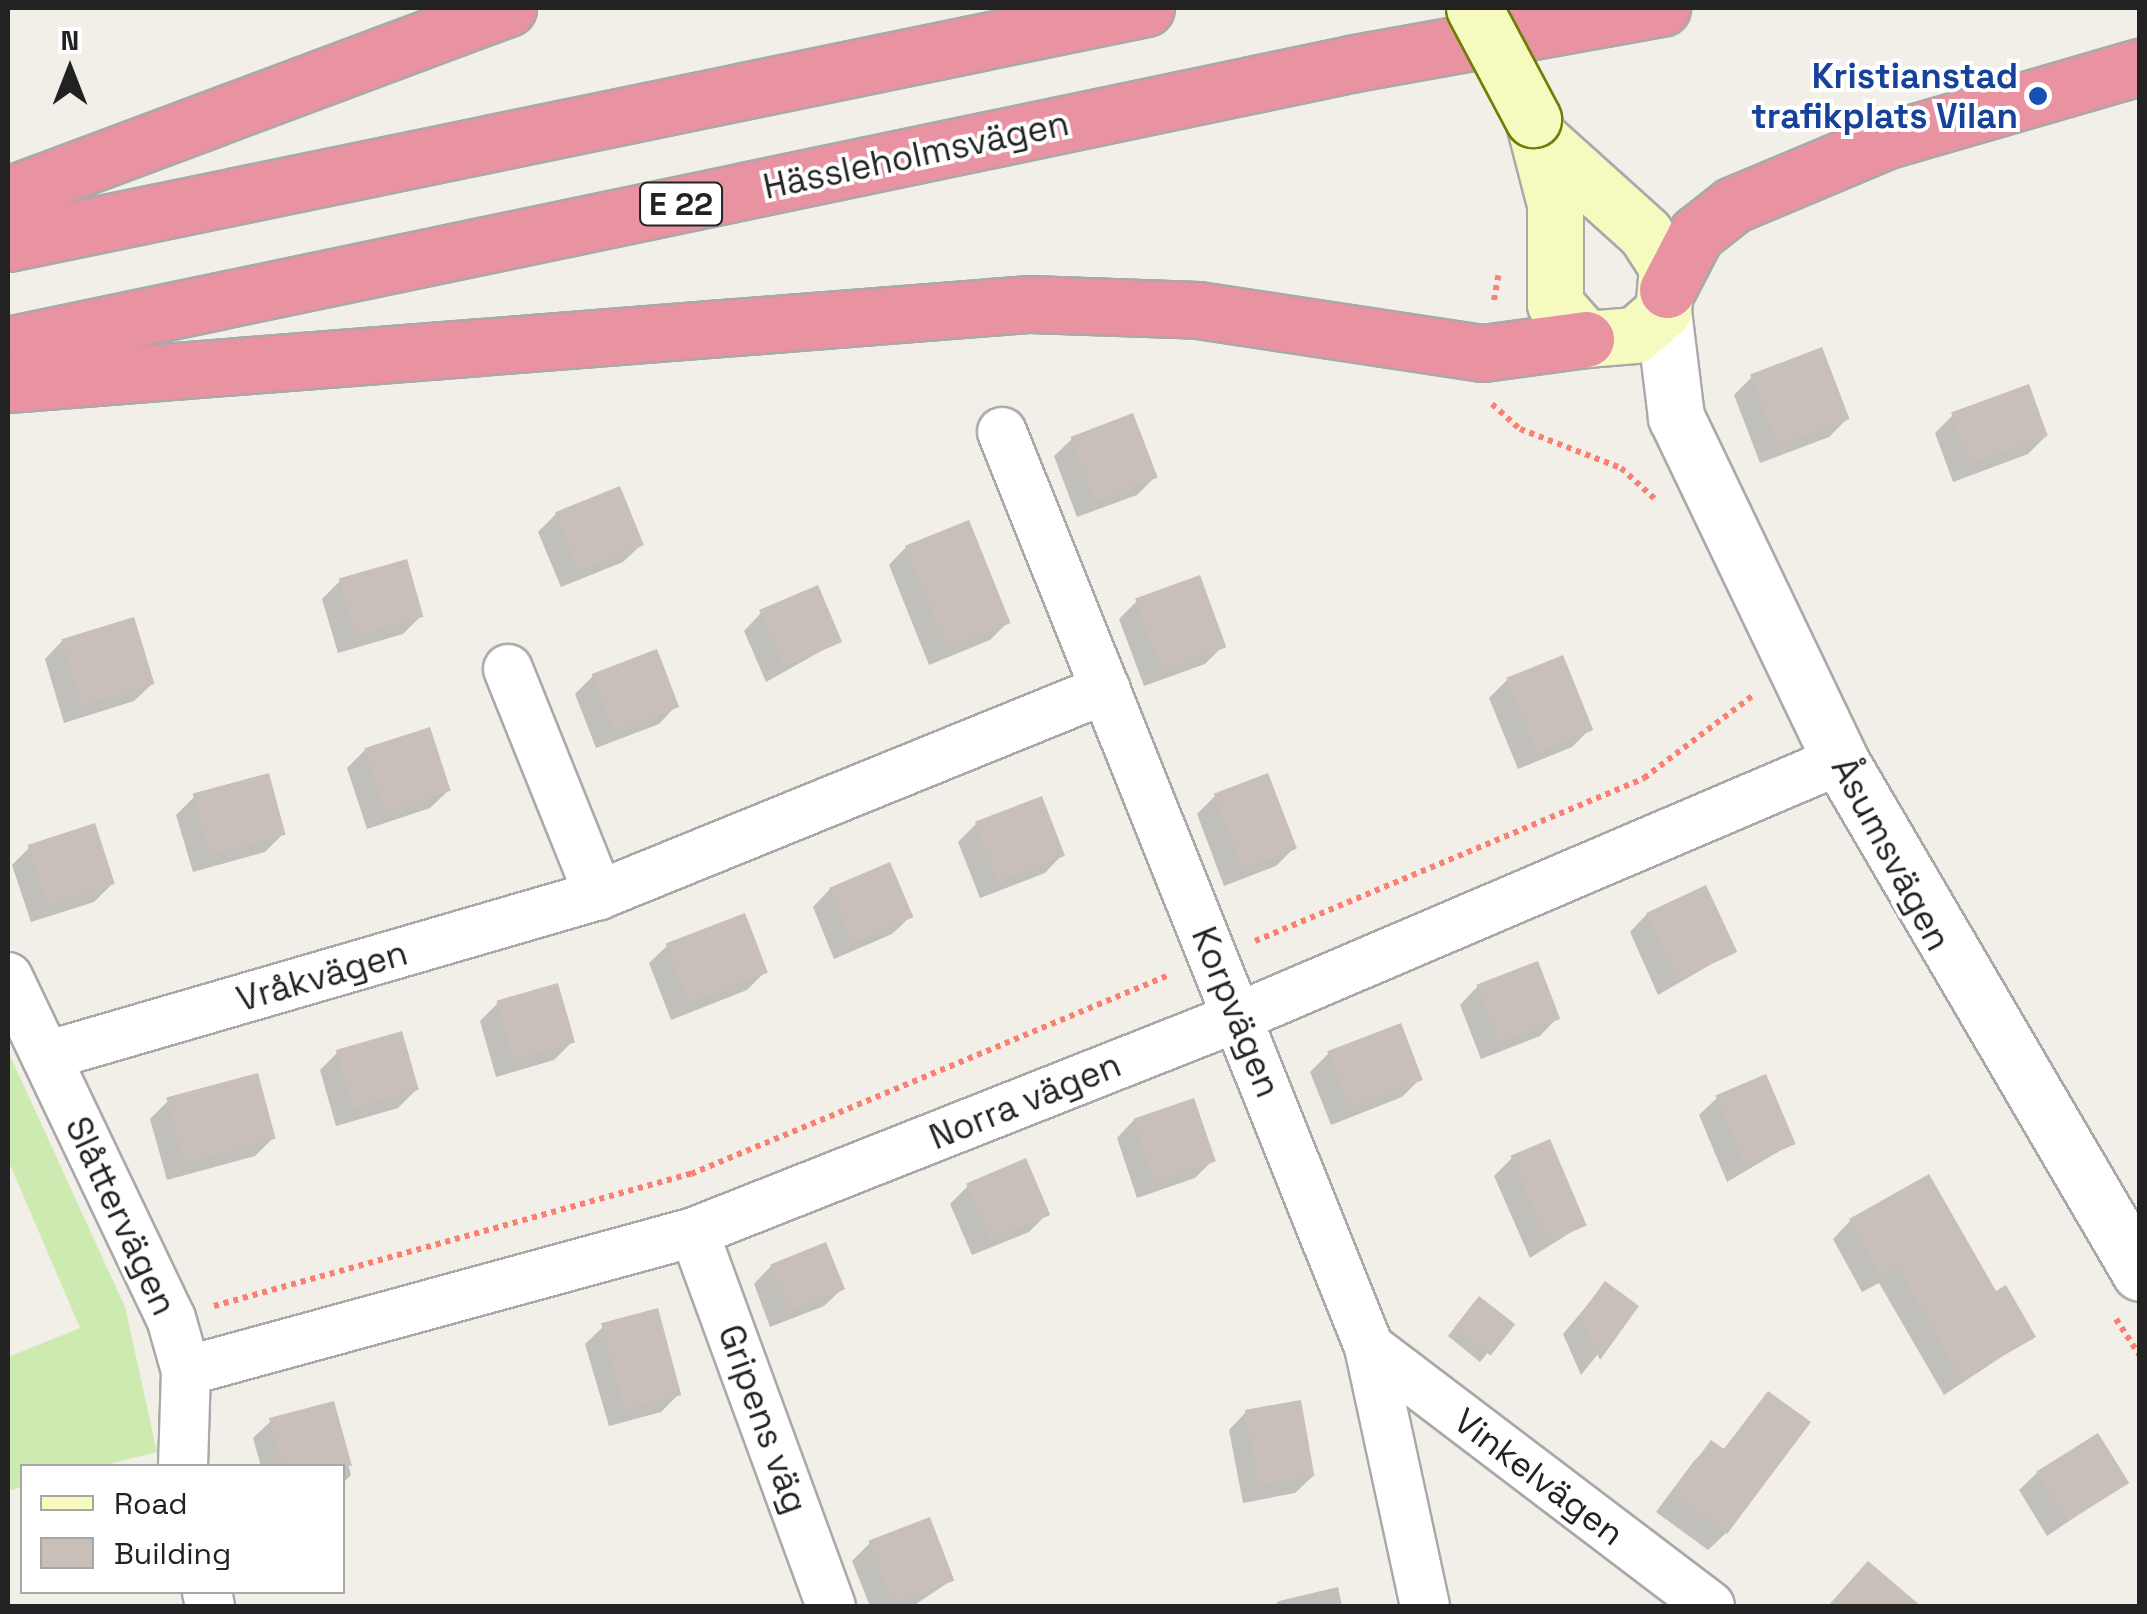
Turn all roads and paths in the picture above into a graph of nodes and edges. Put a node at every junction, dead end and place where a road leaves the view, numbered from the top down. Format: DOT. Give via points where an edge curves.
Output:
graph roads {
  1 [pos="508,8"];
  2 [pos="1146,8"];
  3 [pos="1474,8"];
  4 [pos="1662,8"];
  5 [pos="2140,67"];
  6 [pos="1539,131"];
  7 [pos="8,195"];
  8 [pos="8,243"];
  9 [pos="1665,300"];
  10 [pos="1593,340"];
  11 [pos="8,345"];
  12 [pos="8,384"];
  13 [pos="1676,417"];
  14 [pos="1002,432"];
  15 [pos="508,669"];
  16 [pos="1106,689"];
  17 [pos="1753,696"];
  18 [pos="1840,760"];
  19 [pos="599,895"];
  20 [pos="1214,956"];
  21 [pos="8,976"];
  22 [pos="1238,1017"];
  23 [pos="46,1056"];
  24 [pos="694,1232"];
  25 [pos="2140,1273"];
  26 [pos="171,1318"];
  27 [pos="1369,1347"];
  28 [pos="186,1371"];
  29 [pos="183,1464"];
  30 [pos="831,1606"];
  31 [pos="1425,1606"];
  32 [pos="1710,1606"];
  1 -- 7 [label="highway"];
  2 -- 8 [label="highway"];
  3 -- 6 [label="main road, bridge"];
  4 -- 11 [label="highway, Hässleholmsvägen / E 22" via="1355,63"];
  5 -- 9 [label="highway" via="1888,140 1748,198 1696,234"];
  6 -- 9 [label="main road" via="1657,246"];
  6 -- 10 [label="main road" via="1555,304"];
  9 -- 10 [label="main road" via="1635,335"];
  9 -- 13 [label="street, Åsumsvägen"];
  10 -- 12 [label="highway" via="1484,353 1198,310 1030,304"];
  10 -- 13 [label="street, Åsumsvägen"];
  13 -- 18 [label="street, Åsumsvägen"];
  14 -- 16 [label="street, Korpvägen"];
  15 -- 19 [label="street"];
  16 -- 19 [label="street, Vråkvägen"];
  16 -- 20 [label="street, Korpvägen"];
  17 -- 20 [label="path" via="1644,778"];
  18 -- 22 [label="street, Norra vägen"];
  18 -- 25 [label="street, Åsumsvägen"];
  19 -- 23 [label="street, Vråkvägen"];
  20 -- 22 [label="street, Korpvägen"];
  20 -- 26 [label="path" via="691,1174"];
  21 -- 23 [label="street, Slåttervägen"];
  22 -- 24 [label="street, Norra vägen"];
  22 -- 27 [label="street, Korpvägen"];
  23 -- 26 [label="street, Slåttervägen"];
  24 -- 28 [label="street, Norra vägen"];
  24 -- 30 [label="street, Gripens väg"];
  26 -- 28 [label="street, Slåttervägen"];
  27 -- 31 [label="street, Korpvägen"];
  27 -- 32 [label="street, Vinkelvägen"];
  28 -- 29 [label="street, Slåttervägen"];
}
